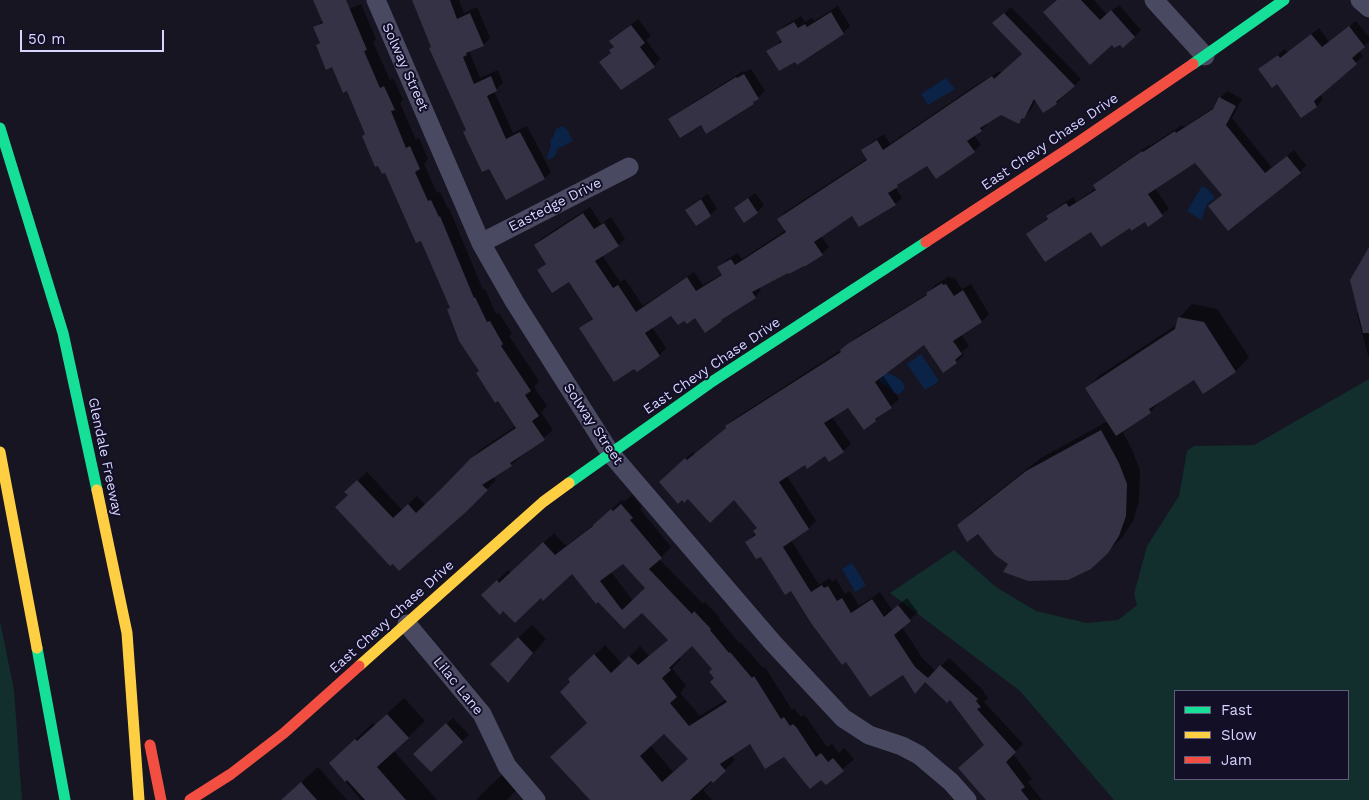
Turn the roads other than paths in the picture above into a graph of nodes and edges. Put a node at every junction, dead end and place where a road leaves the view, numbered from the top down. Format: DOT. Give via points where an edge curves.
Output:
graph roads {
  1 [pos="376,0"];
  2 [pos="1154,0"];
  3 [pos="1284,0"];
  4 [pos="1360,0"];
  5 [pos="1369,8"];
  6 [pos="1205,56"];
  7 [pos="0,128"];
  8 [pos="629,167"];
  9 [pos="482,243"];
  10 [pos="0,452"];
  11 [pos="611,454"];
  12 [pos="407,624"];
  13 [pos="127,633"];
  14 [pos="42,681"];
  15 [pos="144,716"];
  16 [pos="148,735"];
  17 [pos="45,750"];
  18 [pos="65,800"];
  19 [pos="139,800"];
  20 [pos="161,800"];
  21 [pos="190,800"];
  22 [pos="536,800"];
  23 [pos="967,800"];
  1 -- 9 [label="street, Solway Street"];
  2 -- 6 [label="street"];
  3 -- 6 [label="main road, East Chevy Chase Drive"];
  4 -- 5 [label="street"];
  6 -- 11 [label="main road, East Chevy Chase Drive" via="710,383"];
  7 -- 13 [label="main road, Glendale Freeway" via="63,333"];
  8 -- 9 [label="street, Eastedge Drive"];
  9 -- 11 [label="street, Solway Street" via="514,301"];
  10 -- 14 [label="main road"];
  11 -- 12 [label="main road, East Chevy Chase Drive" via="536,507"];
  11 -- 23 [label="street, Solway Street" via="773,643 843,718 869,735 919,754"];
  12 -- 21 [label="main road, East Chevy Chase Drive" via="284,734"];
  12 -- 22 [label="street, Lilac Lane" via="482,714 507,766"];
  13 -- 15 [label="main road"];
  13 -- 19 [label="main road, Glendale Freeway"];
  14 -- 17 [label="main road"];
  14 -- 18 [label="main road"];
  16 -- 20 [label="main road"];
}
